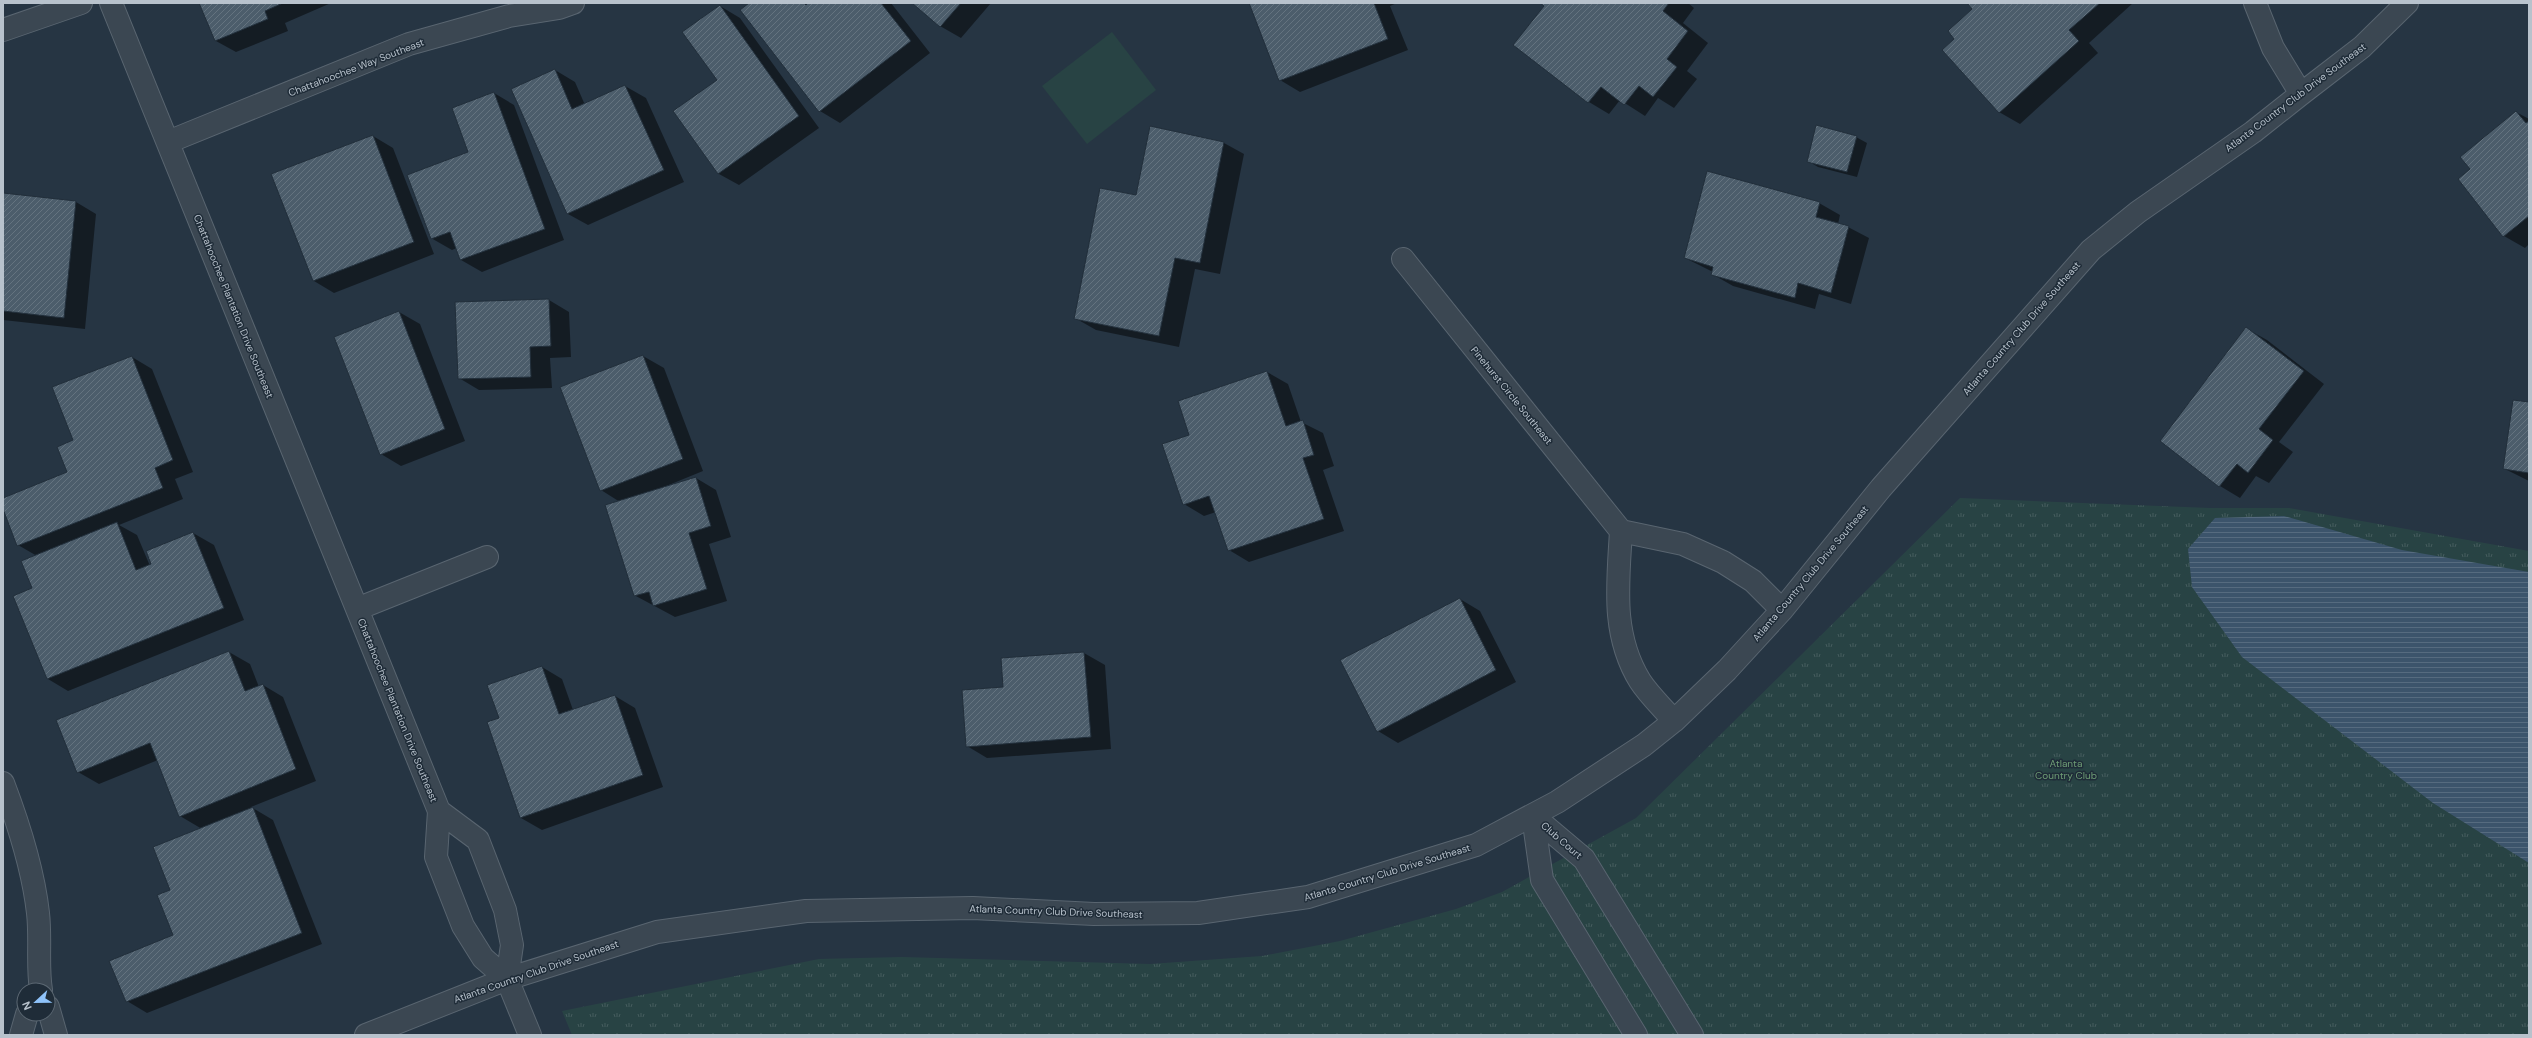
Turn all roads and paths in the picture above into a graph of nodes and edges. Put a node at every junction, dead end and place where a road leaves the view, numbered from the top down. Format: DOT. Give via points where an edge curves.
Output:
graph roads {
  1 [pos="81,3"];
  2 [pos="111,3"];
  3 [pos="573,3"];
  4 [pos="2255,3"];
  5 [pos="2405,4"];
  6 [pos="3,30"];
  7 [pos="2301,94"];
  8 [pos="168,142"];
  9 [pos="1403,259"];
  10 [pos="1621,531"];
  11 [pos="487,557"];
  12 [pos="357,609"];
  13 [pos="1782,610"];
  14 [pos="1674,721"];
  15 [pos="3,783"];
  16 [pos="439,811"];
  17 [pos="1533,816"];
  18 [pos="507,979"];
  19 [pos="41,982"];
  20 [pos="25,1022"];
  21 [pos="52,1022"];
  22 [pos="21,1035"];
  23 [pos="56,1035"];
  24 [pos="366,1035"];
  25 [pos="530,1035"];
  26 [pos="1636,1035"];
  27 [pos="1692,1035"];
  1 -- 6 [label="street"];
  2 -- 8 [label="street, Chattahoochee Plantation Drive Southeast"];
  3 -- 8 [label="street, Chattahoochee Way Southeast" via="559,8 508,16 409,44"];
  4 -- 7 [label="street" via="2273,48"];
  5 -- 7 [label="street, Atlanta Country Club Drive Southeast" via="2362,47"];
  7 -- 13 [label="street, Atlanta Country Club Drive Southeast" via="2253,132 2138,212 2091,250 1881,488"];
  8 -- 12 [label="street, Chattahoochee Plantation Drive Southeast"];
  9 -- 10 [label="street, Pinehurst Circle Southeast"];
  10 -- 13 [label="street" via="1683,544 1723,562 1753,581"];
  10 -- 14 [label="street" via="1617,606 1622,641 1640,681"];
  11 -- 12 [label="street, Chattahoochee Plantation Drive Southeast"];
  12 -- 16 [label="street, Chattahoochee Plantation Drive Southeast"];
  13 -- 14 [label="street, Atlanta Country Club Drive Southeast" via="1728,670"];
  14 -- 17 [label="street, Atlanta Country Club Drive Southeast" via="1616,765"];
  15 -- 19 [label="street" via="25,846 32,878 38,914"];
  16 -- 18 [label="street, Chattahoochee Plantation Drive Southeast" via="436,857 463,926 483,958"];
  16 -- 18 [label="street, Chattahoochee Plantation Drive Southeast" via="478,840 505,910 512,945"];
  17 -- 18 [label="street, Atlanta Country Club Drive Southeast" via="1476,845 1308,897 1198,913 1094,914 973,908 806,911 657,932"];
  17 -- 26 [label="street, Club Court" via="1542,880"];
  17 -- 27 [label="street, Club Court" via="1584,859"];
  18 -- 24 [label="street, Atlanta Country Club Drive Southeast"];
  18 -- 25 [label="street, Chattahoochee Plantation Drive Southeast"];
  20 -- 22 [label="street"];
  21 -- 23 [label="street"];
}
